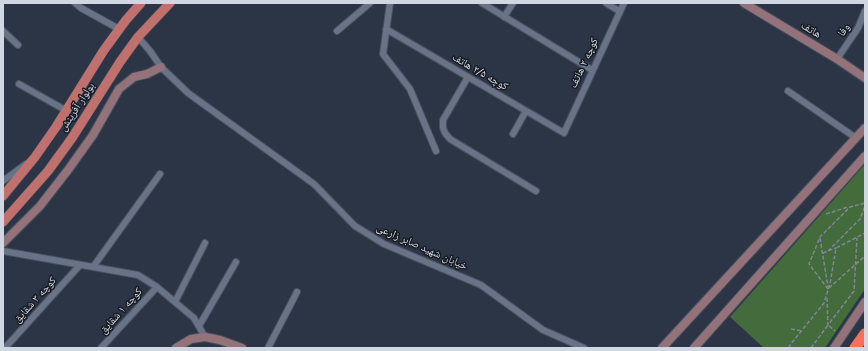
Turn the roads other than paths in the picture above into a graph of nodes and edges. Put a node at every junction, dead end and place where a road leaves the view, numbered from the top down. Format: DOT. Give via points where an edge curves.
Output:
graph roads {
  1 [pos="75,3"];
  2 [pos="141,3"];
  3 [pos="170,3"];
  4 [pos="370,3"];
  5 [pos="390,3"];
  6 [pos="482,3"];
  7 [pos="513,3"];
  8 [pos="606,3"];
  9 [pos="624,3"];
  10 [pos="744,3"];
  11 [pos="619,11"];
  12 [pos="865,11"];
  13 [pos="504,16"];
  14 [pos="119,29"];
  15 [pos="386,29"];
  16 [pos="3,31"];
  17 [pos="337,31"];
  18 [pos="138,37"];
  19 [pos="18,45"];
  20 [pos="837,59"];
  21 [pos="161,67"];
  22 [pos="592,70"];
  23 [pos="468,77"];
  24 [pos="865,78"];
  25 [pos="19,84"];
  26 [pos="788,91"];
  27 [pos="67,110"];
  28 [pos="526,111"];
  29 [pos="865,128"];
  30 [pos="564,133"];
  31 [pos="513,134"];
  32 [pos="856,138"];
  33 [pos="436,150"];
  34 [pos="865,156"];
  35 [pos="35,158"];
  36 [pos="160,174"];
  37 [pos="3,181"];
  38 [pos="536,191"];
  39 [pos="3,196"];
  40 [pos="3,222"];
  41 [pos="3,243"];
  42 [pos="205,243"];
  43 [pos="3,251"];
  44 [pos="236,262"];
  45 [pos="80,265"];
  46 [pos="93,267"];
  47 [pos="156,287"];
  48 [pos="297,292"];
  49 [pos="175,302"];
  50 [pos="865,302"];
  51 [pos="199,326"];
  52 [pos="865,334"];
  53 [pos="205,337"];
  54 [pos="4,348"];
  55 [pos="101,348"];
  56 [pos="176,348"];
  57 [pos="242,348"];
  58 [pos="268,348"];
  59 [pos="584,348"];
  60 [pos="662,348"];
  61 [pos="694,348"];
  62 [pos="834,348"];
  63 [pos="855,348"];
  1 -- 14 [label="street"];
  2 -- 14 [label="main road, بولوار آفرینش"];
  3 -- 18 [label="main road, بولوار آفرینش"];
  4 -- 17 [label="street"];
  5 -- 15 [label="street"];
  6 -- 13 [label="street"];
  7 -- 13 [label="street"];
  8 -- 11 [label="street"];
  9 -- 11 [label="street, کوچه ۲ هاتف"];
  10 -- 20 [label="street, هاتف"];
  11 -- 22 [label="street, کوچه ۲ هاتف"];
  12 -- 20 [label="street, وفا" via="858,28"];
  13 -- 22 [label="street"];
  14 -- 27 [label="main road, بولوار آفرینش"];
  15 -- 23 [label="street, کوچه ۲/۵ هاتف"];
  15 -- 33 [label="street" via="383,54 410,89"];
  16 -- 19 [label="street"];
  18 -- 21 [label="street, خیابان شهید صابر زارعی"];
  18 -- 40 [label="main road, بولوار آفرینش" via="48,171"];
  20 -- 24 [label="street, هاتف"];
  21 -- 41 [label="street" via="134,77 119,89 93,135 68,170 40,206"];
  21 -- 59 [label="street, خیابان شهید صابر زارعی" via="188,93 314,184 355,226 384,244 481,285 543,330"];
  22 -- 30 [label="street, کوچه ۲ هاتف"];
  23 -- 28 [label="street, کوچه ۲/۵ هاتف"];
  23 -- 38 [label="street" via="443,120 445,133 450,139"];
  25 -- 27 [label="street"];
  26 -- 32 [label="street"];
  27 -- 35 [label="main road, بولوار آفرینش"];
  28 -- 30 [label="street, کوچه ۲/۵ هاتف"];
  28 -- 31 [label="street"];
  29 -- 32 [label="street"];
  32 -- 60 [label="street"];
  34 -- 61 [label="street"];
  35 -- 37 [label="street"];
  35 -- 39 [label="main road, بولوار آفرینش"];
  36 -- 46 [label="street"];
  42 -- 49 [label="street"];
  43 -- 45 [label="street"];
  44 -- 51 [label="street"];
  45 -- 46 [label="street"];
  45 -- 54 [label="street, کوچه ۳ شقایق"];
  46 -- 47 [label="street" via="138,275"];
  47 -- 49 [label="street"];
  47 -- 55 [label="street, کوچه ۱ شقایق"];
  48 -- 58 [label="street"];
  49 -- 51 [label="street" via="194,318"];
  50 -- 62 [label="street"];
  51 -- 53 [label="street"];
  52 -- 63 [label="highway"];
  53 -- 56 [label="street" via="191,340"];
  53 -- 57 [label="street"];
}
